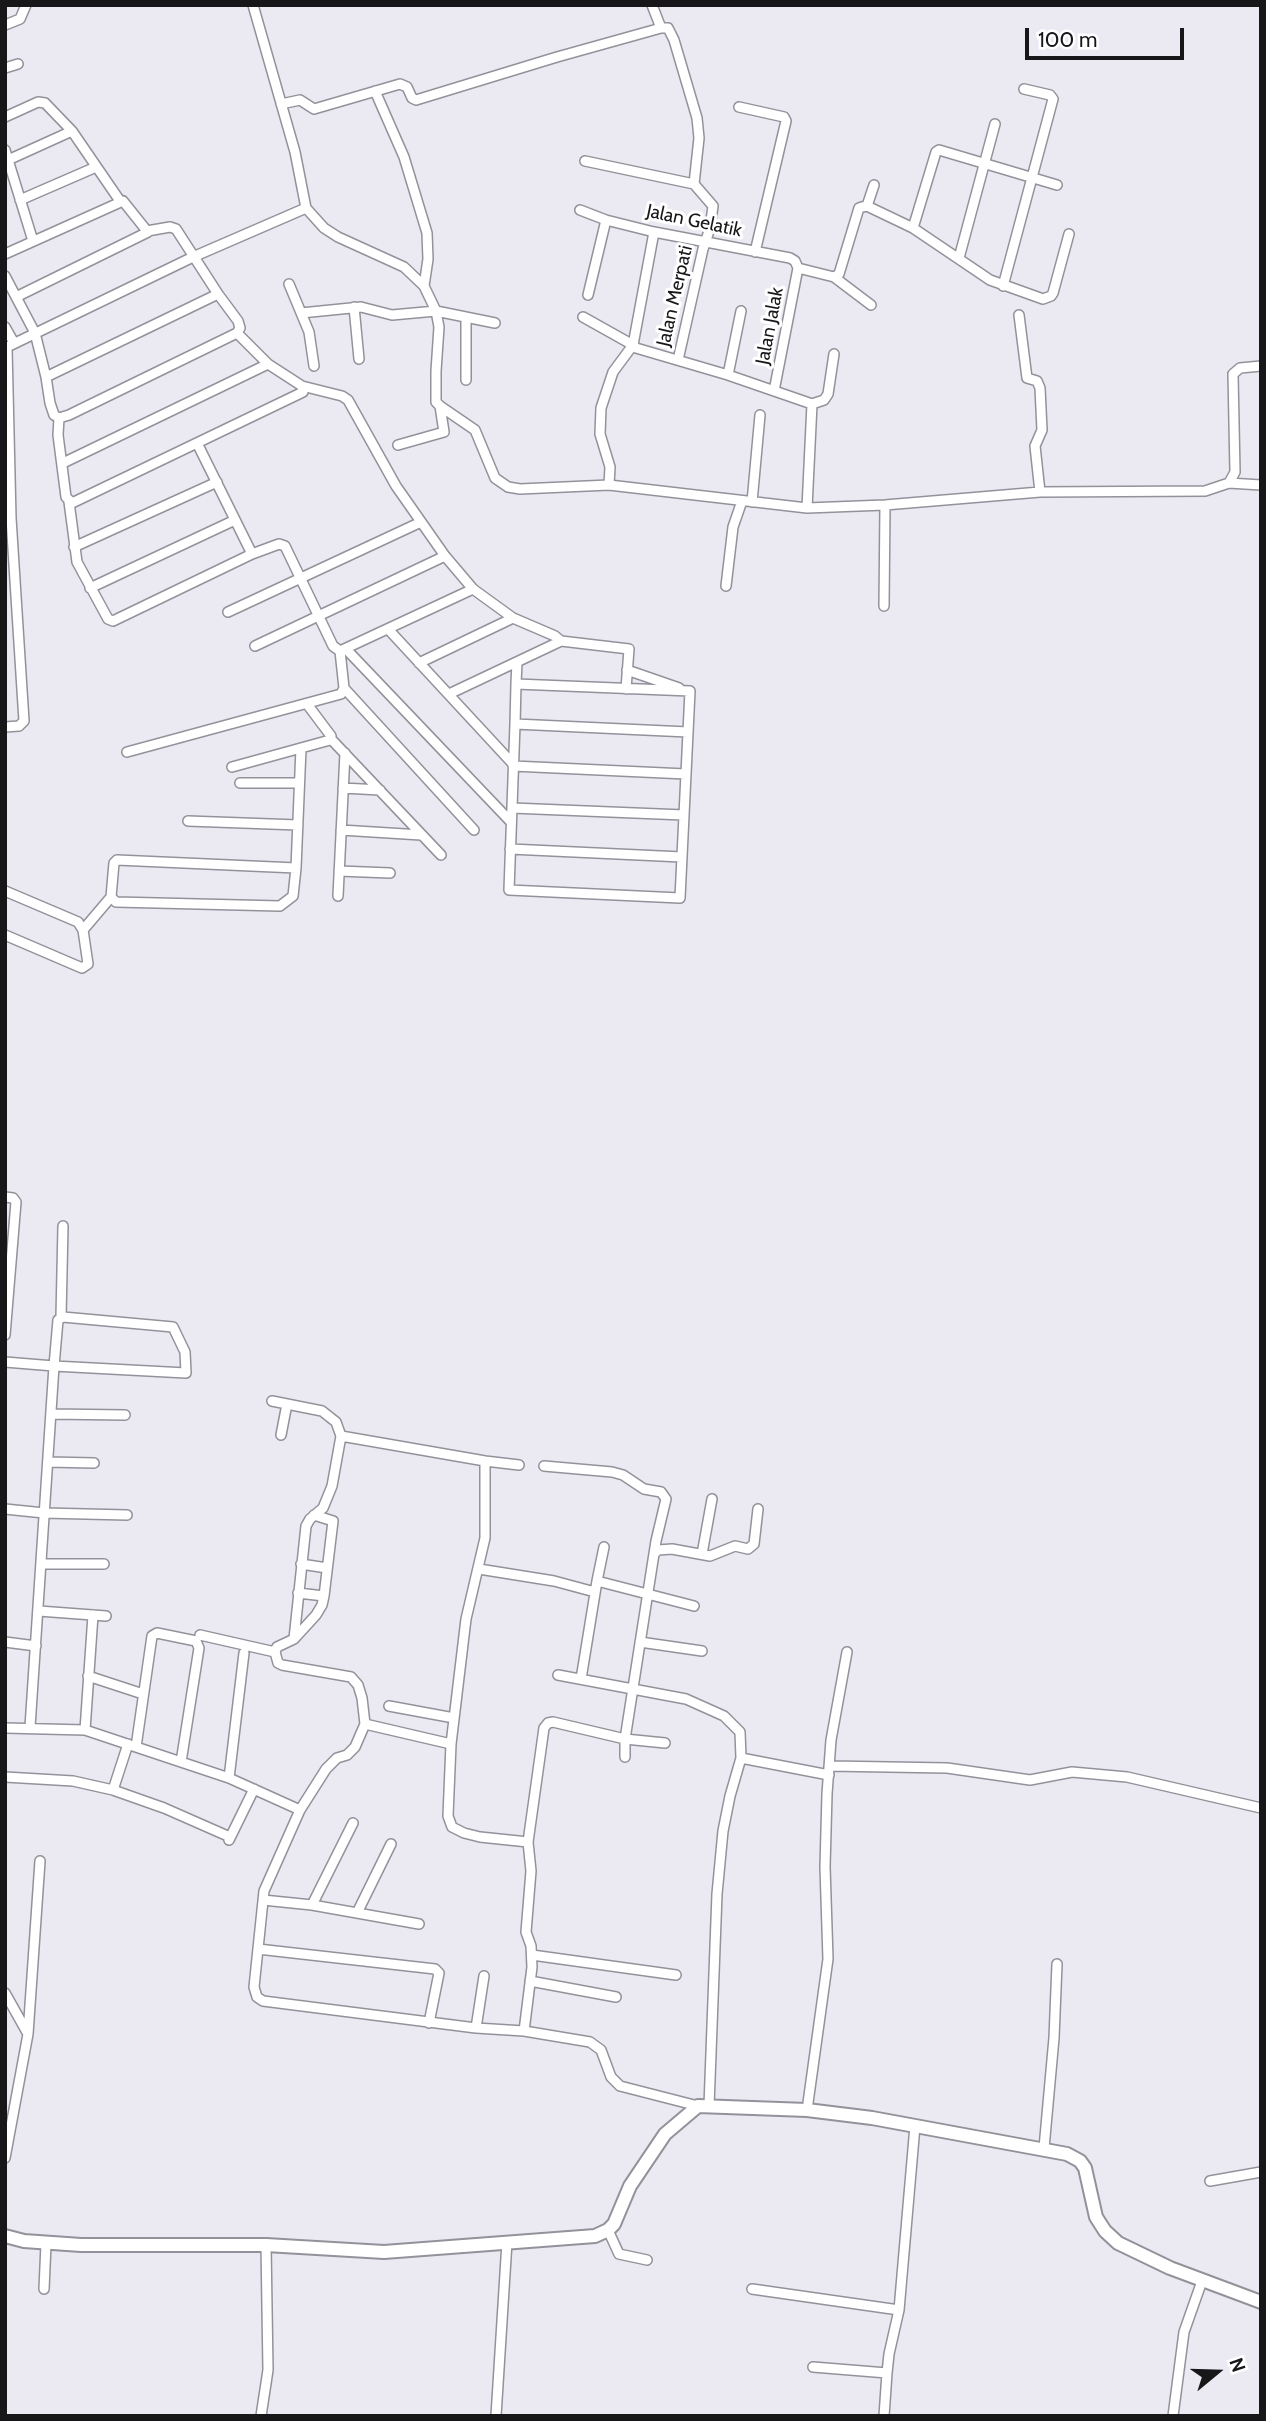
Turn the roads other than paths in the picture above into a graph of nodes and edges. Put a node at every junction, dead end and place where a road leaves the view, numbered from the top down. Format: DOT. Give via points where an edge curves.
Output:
graph roads {
  1 [pos="26,5"];
  2 [pos="253,5"];
  3 [pos="652,5"];
  4 [pos="5,25"];
  5 [pos="661,28"];
  6 [pos="19,64"];
  7 [pos="5,68"];
  8 [pos="1024,89"];
  9 [pos="374,91"];
  10 [pos="281,104"];
  11 [pos="739,107"];
  12 [pos="5,117"];
  13 [pos="995,124"];
  14 [pos="72,131"];
  15 [pos="7,155"];
  16 [pos="585,161"];
  17 [pos="983,165"];
  18 [pos="96,167"];
  19 [pos="1032,178"];
  20 [pos="694,184"];
  21 [pos="874,185"];
  22 [pos="1057,185"];
  23 [pos="20,200"];
  24 [pos="120,201"];
  25 [pos="867,206"];
  26 [pos="306,208"];
  27 [pos="580,210"];
  28 [pos="607,220"];
  29 [pos="913,228"];
  30 [pos="148,232"];
  31 [pos="654,232"];
  32 [pos="1069,234"];
  33 [pos="706,241"];
  34 [pos="33,242"];
  35 [pos="755,252"];
  36 [pos="5,254"];
  37 [pos="193,257"];
  38 [pos="959,258"];
  39 [pos="798,268"];
  40 [pos="5,276"];
  41 [pos="835,277"];
  42 [pos="289,284"];
  43 [pos="425,286"];
  44 [pos="1003,286"];
  45 [pos="218,294"];
  46 [pos="588,295"];
  47 [pos="16,297"];
  48 [pos="870,305"];
  49 [pos="354,307"];
  50 [pos="436,311"];
  51 [pos="741,311"];
  52 [pos="301,313"];
  53 [pos="1019,315"];
  54 [pos="466,317"];
  55 [pos="583,317"];
  56 [pos="495,323"];
  57 [pos="5,327"];
  58 [pos="34,334"];
  59 [pos="237,334"];
  60 [pos="11,345"];
  61 [pos="633,345"];
  62 [pos="834,354"];
  63 [pos="359,359"];
  64 [pos="678,360"];
  65 [pos="268,364"];
  66 [pos="314,366"];
  67 [pos="1261,366"];
  68 [pos="728,374"];
  69 [pos="46,377"];
  70 [pos="466,380"];
  71 [pos="303,386"];
  72 [pos="774,391"];
  73 [pos="812,404"];
  74 [pos="440,406"];
  75 [pos="760,415"];
  76 [pos="58,418"];
  77 [pos="197,443"];
  78 [pos="398,445"];
  79 [pos="63,463"];
  80 [pos="217,482"];
  81 [pos="1229,483"];
  82 [pos="609,485"];
  83 [pos="1261,485"];
  84 [pos="1040,492"];
  85 [pos="747,501"];
  86 [pos="68,502"];
  87 [pos="885,505"];
  88 [pos="807,508"];
  89 [pos="8,518"];
  90 [pos="235,520"];
  91 [pos="421,523"];
  92 [pos="74,547"];
  93 [pos="252,554"];
  94 [pos="444,556"];
  95 [pos="301,579"];
  96 [pos="726,586"];
  97 [pos="90,588"];
  98 [pos="473,589"];
  99 [pos="884,606"];
  100 [pos="228,612"];
  101 [pos="318,616"];
  102 [pos="513,618"];
  103 [pos="388,629"];
  104 [pos="561,641"];
  105 [pos="255,646"];
  106 [pos="342,653"];
  107 [pos="517,662"];
  108 [pos="419,663"];
  109 [pos="627,670"];
  110 [pos="516,684"];
  111 [pos="344,688"];
  112 [pos="626,688"];
  113 [pos="690,691"];
  114 [pos="449,694"];
  115 [pos="307,704"];
  116 [pos="515,724"];
  117 [pos="5,727"];
  118 [pos="688,732"];
  119 [pos="331,738"];
  120 [pos="301,748"];
  121 [pos="127,752"];
  122 [pos="345,753"];
  123 [pos="513,765"];
  124 [pos="232,767"];
  125 [pos="686,774"];
  126 [pos="240,783"];
  127 [pos="299,783"];
  128 [pos="343,788"];
  129 [pos="380,790"];
  130 [pos="512,808"];
  131 [pos="684,815"];
  132 [pos="188,821"];
  133 [pos="511,822"];
  134 [pos="298,825"];
  135 [pos="341,830"];
  136 [pos="474,830"];
  137 [pos="421,835"];
  138 [pos="510,849"];
  139 [pos="441,855"];
  140 [pos="682,857"];
  141 [pos="296,868"];
  142 [pos="339,871"];
  143 [pos="390,873"];
  144 [pos="5,891"];
  145 [pos="338,896"];
  146 [pos="111,897"];
  147 [pos="83,930"];
  148 [pos="5,935"];
  149 [pos="5,1196"];
  150 [pos="63,1226"];
  151 [pos="61,1317"];
  152 [pos="5,1335"];
  153 [pos="5,1362"];
  154 [pos="54,1366"];
  155 [pos="272,1401"];
  156 [pos="287,1404"];
  157 [pos="51,1414"];
  158 [pos="125,1415"];
  159 [pos="281,1435"];
  160 [pos="341,1436"];
  161 [pos="485,1461"];
  162 [pos="48,1462"];
  163 [pos="94,1463"];
  164 [pos="519,1465"];
  165 [pos="544,1466"];
  166 [pos="712,1499"];
  167 [pos="5,1509"];
  168 [pos="758,1509"];
  169 [pos="44,1513"];
  170 [pos="314,1515"];
  171 [pos="127,1516"];
  172 [pos="604,1547"];
  173 [pos="655,1553"];
  174 [pos="702,1554"];
  175 [pos="301,1563"];
  176 [pos="42,1564"];
  177 [pos="104,1564"];
  178 [pos="327,1568"];
  179 [pos="479,1569"];
  180 [pos="597,1581"];
  181 [pos="595,1592"];
  182 [pos="298,1593"];
  183 [pos="648,1595"];
  184 [pos="324,1596"];
  185 [pos="694,1606"];
  186 [pos="39,1611"];
  187 [pos="93,1615"];
  188 [pos="106,1616"];
  189 [pos="200,1635"];
  190 [pos="294,1639"];
  191 [pos="5,1642"];
  192 [pos="640,1642"];
  193 [pos="36,1646"];
  194 [pos="702,1651"];
  195 [pos="846,1651"];
  196 [pos="275,1652"];
  197 [pos="244,1653"];
  198 [pos="558,1675"];
  199 [pos="88,1676"];
  200 [pos="581,1679"];
  201 [pos="632,1690"];
  202 [pos="143,1694"];
  203 [pos="389,1706"];
  204 [pos="454,1717"];
  205 [pos="365,1724"];
  206 [pos="30,1727"];
  207 [pos="5,1728"];
  208 [pos="85,1730"];
  209 [pos="625,1739"];
  210 [pos="451,1744"];
  211 [pos="665,1744"];
  212 [pos="132,1745"];
  213 [pos="625,1757"];
  214 [pos="741,1758"];
  215 [pos="181,1762"];
  216 [pos="829,1771"];
  217 [pos="5,1777"];
  218 [pos="229,1778"];
  219 [pos="254,1789"];
  220 [pos="113,1790"];
  221 [pos="1261,1808"];
  222 [pos="300,1810"];
  223 [pos="353,1822"];
  224 [pos="528,1842"];
  225 [pos="391,1844"];
  226 [pos="40,1861"];
  227 [pos="263,1900"];
  228 [pos="312,1905"];
  229 [pos="357,1913"];
  230 [pos="419,1924"];
  231 [pos="258,1949"];
  232 [pos="532,1955"];
  233 [pos="1057,1964"];
  234 [pos="676,1975"];
  235 [pos="484,1976"];
  236 [pos="530,1981"];
  237 [pos="5,1993"];
  238 [pos="615,1997"];
  239 [pos="429,2023"];
  240 [pos="476,2028"];
  241 [pos="524,2031"];
  242 [pos="28,2034"];
  243 [pos="704,2106"];
  244 [pos="807,2110"];
  245 [pos="915,2126"];
  246 [pos="1044,2148"];
  247 [pos="5,2158"];
  248 [pos="1261,2172"];
  249 [pos="1210,2181"];
  250 [pos="608,2230"];
  251 [pos="5,2236"];
  252 [pos="507,2242"];
  253 [pos="46,2244"];
  254 [pos="266,2245"];
  255 [pos="647,2260"];
  256 [pos="1202,2281"];
  257 [pos="44,2289"];
  258 [pos="752,2290"];
  259 [pos="1261,2302"];
  260 [pos="899,2310"];
  261 [pos="813,2367"];
  262 [pos="887,2373"];
  263 [pos="261,2416"];
  264 [pos="496,2416"];
  265 [pos="884,2416"];
  266 [pos="1173,2416"];
  1 -- 4 [label="street" via="20,19"];
  2 -- 10 [label="street"];
  3 -- 5 [label="street"];
  5 -- 9 [label="street" via="416,100 403,84"];
  5 -- 20 [label="street" via="668,28 674,40 697,118"];
  6 -- 7 [label="street"];
  8 -- 19 [label="street" via="1052,99"];
  9 -- 10 [label="street" via="314,109 300,100"];
  9 -- 43 [label="street" via="404,158 427,233"];
  10 -- 26 [label="street"];
  11 -- 35 [label="street" via="786,120"];
  12 -- 14 [label="street" via="42,102"];
  13 -- 17 [label="street"];
  14 -- 15 [label="street"];
  14 -- 18 [label="street"];
  15 -- 23 [label="street"];
  16 -- 20 [label="street"];
  17 -- 19 [label="street"];
  17 -- 29 [label="street" via="939,150"];
  17 -- 38 [label="street"];
  18 -- 23 [label="street"];
  18 -- 24 [label="street"];
  19 -- 22 [label="street"];
  19 -- 44 [label="street"];
  20 -- 33 [label="street, Jalan Merpati" via="714,210"];
  21 -- 25 [label="street"];
  23 -- 34 [label="street"];
  24 -- 30 [label="street" via="125,201"];
  24 -- 34 [label="street"];
  25 -- 29 [label="street"];
  25 -- 41 [label="street" via="859,208 842,269"];
  26 -- 37 [label="street"];
  26 -- 43 [label="street" via="324,228 404,267"];
  27 -- 28 [label="street, Jalan Gelatik"];
  28 -- 31 [label="street, Jalan Gelatik"];
  28 -- 46 [label="street"];
  29 -- 38 [label="street"];
  30 -- 37 [label="street" via="175,228"];
  30 -- 47 [label="street"];
  31 -- 33 [label="street, Jalan Gelatik"];
  31 -- 61 [label="street"];
  32 -- 44 [label="street" via="1051,296 1043,299"];
  33 -- 35 [label="street, Jalan Gelatik"];
  33 -- 64 [label="street, Jalan Merpati"];
  34 -- 36 [label="street"];
  35 -- 39 [label="street, Jalan Gelatik" via="793,259"];
  37 -- 45 [label="street"];
  37 -- 58 [label="street"];
  38 -- 44 [label="street"];
  39 -- 41 [label="street"];
  39 -- 72 [label="street, Jalan Jalak"];
  40 -- 47 [label="street"];
  41 -- 48 [label="street"];
  42 -- 52 [label="street"];
  43 -- 50 [label="street"];
  45 -- 59 [label="street" via="238,321"];
  45 -- 69 [label="street"];
  47 -- 58 [label="street"];
  49 -- 50 [label="street" via="392,315"];
  49 -- 52 [label="street"];
  49 -- 63 [label="street"];
  50 -- 54 [label="street"];
  50 -- 74 [label="street" via="435,395"];
  51 -- 68 [label="street"];
  52 -- 66 [label="street"];
  53 -- 84 [label="street" via="1027,378 1037,381 1040,388 1042,430 1035,446"];
  54 -- 56 [label="street"];
  54 -- 70 [label="street"];
  55 -- 61 [label="street"];
  57 -- 60 [label="street"];
  58 -- 60 [label="street"];
  58 -- 69 [label="street"];
  59 -- 65 [label="street"];
  59 -- 76 [label="street"];
  60 -- 89 [label="street"];
  61 -- 64 [label="street"];
  61 -- 82 [label="street" via="613,372 601,408 600,434 610,467"];
  62 -- 73 [label="street" via="828,394"];
  64 -- 68 [label="street"];
  65 -- 71 [label="street"];
  65 -- 79 [label="street"];
  67 -- 81 [label="street" via="1240,368 1233,374 1236,467"];
  68 -- 72 [label="street"];
  69 -- 76 [label="street"];
  71 -- 77 [label="street" via="301,394"];
  71 -- 91 [label="street" via="348,400"];
  72 -- 73 [label="street"];
  73 -- 88 [label="street"];
  74 -- 78 [label="street" via="444,432"];
  74 -- 82 [label="street" via="475,430 502,485 520,489"];
  75 -- 85 [label="street"];
  76 -- 79 [label="street"];
  77 -- 80 [label="street"];
  77 -- 86 [label="street"];
  79 -- 86 [label="street"];
  80 -- 90 [label="street"];
  80 -- 92 [label="street"];
  81 -- 83 [label="street"];
  81 -- 84 [label="street" via="1206,491"];
  82 -- 85 [label="street"];
  84 -- 87 [label="street"];
  85 -- 88 [label="street"];
  85 -- 96 [label="street" via="733,527"];
  86 -- 92 [label="street"];
  87 -- 88 [label="street"];
  87 -- 99 [label="street"];
  89 -- 117 [label="street" via="24,721"];
  90 -- 93 [label="street"];
  90 -- 97 [label="street"];
  91 -- 94 [label="street"];
  91 -- 95 [label="street"];
  92 -- 97 [label="street"];
  93 -- 95 [label="street" via="282,543"];
  93 -- 97 [label="street" via="113,621"];
  94 -- 98 [label="street"];
  94 -- 101 [label="street"];
  95 -- 100 [label="street"];
  95 -- 101 [label="street"];
  98 -- 102 [label="street"];
  98 -- 103 [label="street"];
  101 -- 105 [label="street"];
  101 -- 106 [label="street" via="333,646"];
  102 -- 104 [label="street"];
  102 -- 108 [label="street"];
  103 -- 106 [label="street"];
  103 -- 108 [label="street"];
  104 -- 107 [label="street"];
  104 -- 109 [label="street" via="629,649"];
  106 -- 111 [label="street"];
  106 -- 133 [label="street"];
  107 -- 110 [label="street"];
  107 -- 114 [label="street"];
  108 -- 114 [label="street"];
  109 -- 112 [label="street"];
  109 -- 113 [label="street"];
  110 -- 112 [label="street"];
  110 -- 116 [label="street"];
  111 -- 115 [label="street" via="341,694"];
  111 -- 136 [label="street"];
  112 -- 113 [label="street"];
  113 -- 118 [label="street"];
  114 -- 123 [label="street"];
  115 -- 119 [label="street"];
  115 -- 121 [label="street"];
  116 -- 118 [label="street"];
  116 -- 123 [label="street"];
  118 -- 125 [label="street"];
  119 -- 120 [label="street"];
  119 -- 122 [label="street"];
  120 -- 124 [label="street"];
  120 -- 127 [label="street"];
  122 -- 128 [label="street"];
  122 -- 129 [label="street"];
  123 -- 125 [label="street"];
  123 -- 130 [label="street"];
  125 -- 131 [label="street"];
  126 -- 127 [label="street"];
  127 -- 134 [label="street"];
  128 -- 129 [label="street"];
  128 -- 135 [label="street"];
  129 -- 137 [label="street"];
  130 -- 131 [label="street"];
  130 -- 133 [label="street"];
  131 -- 140 [label="street"];
  132 -- 134 [label="street"];
  133 -- 138 [label="street"];
  134 -- 141 [label="street"];
  135 -- 137 [label="street"];
  135 -- 142 [label="street"];
  137 -- 139 [label="street"];
  138 -- 140 [label="street"];
  138 -- 140 [label="street" via="509,890 680,898"];
  141 -- 146 [label="street" via="293,896 280,906 116,902"];
  141 -- 146 [label="street" via="120,860 114,863"];
  142 -- 143 [label="street"];
  142 -- 145 [label="street"];
  144 -- 147 [label="street" via="74,919"];
  146 -- 147 [label="street"];
  147 -- 148 [label="street" via="89,961 82,968"];
  149 -- 152 [label="street" via="16,1202"];
  150 -- 151 [label="street"];
  151 -- 154 [label="street"];
  151 -- 154 [label="street" via="173,1327 185,1352 186,1373"];
  153 -- 154 [label="street"];
  154 -- 157 [label="street"];
  155 -- 156 [label="street"];
  156 -- 159 [label="street"];
  156 -- 160 [label="street" via="328,1415"];
  157 -- 158 [label="street"];
  157 -- 162 [label="street"];
  160 -- 161 [label="street"];
  160 -- 170 [label="street" via="332,1486 323,1508"];
  161 -- 164 [label="street"];
  161 -- 179 [label="street" via="485,1538"];
  162 -- 163 [label="street"];
  162 -- 169 [label="street"];
  165 -- 173 [label="street" via="612,1472 644,1489 661,1492 666,1499"];
  166 -- 174 [label="street"];
  167 -- 169 [label="street"];
  168 -- 174 [label="street" via="754,1544 748,1549 735,1546 710,1556"];
  169 -- 171 [label="street"];
  169 -- 176 [label="street"];
  170 -- 175 [label="street" via="306,1526"];
  170 -- 178 [label="street" via="333,1521"];
  172 -- 180 [label="street"];
  173 -- 174 [label="street" via="672,1549"];
  173 -- 183 [label="street"];
  175 -- 178 [label="street"];
  175 -- 182 [label="street"];
  176 -- 177 [label="street"];
  176 -- 186 [label="street"];
  178 -- 184 [label="street"];
  179 -- 181 [label="street"];
  179 -- 204 [label="street" via="466,1619"];
  180 -- 181 [label="street"];
  180 -- 183 [label="street"];
  181 -- 200 [label="street"];
  182 -- 184 [label="street"];
  182 -- 190 [label="street"];
  183 -- 185 [label="street"];
  183 -- 192 [label="street"];
  184 -- 190 [label="street" via="316,1615"];
  186 -- 187 [label="street"];
  186 -- 193 [label="street"];
  187 -- 188 [label="street"];
  187 -- 199 [label="street"];
  189 -- 196 [label="street"];
  190 -- 196 [label="street"];
  191 -- 193 [label="street"];
  192 -- 194 [label="street"];
  192 -- 201 [label="street"];
  193 -- 206 [label="street"];
  195 -- 216 [label="street"];
  196 -- 205 [label="street" via="282,1665 351,1677 362,1698"];
  197 -- 218 [label="street"];
  198 -- 200 [label="street"];
  199 -- 202 [label="street"];
  199 -- 208 [label="street"];
  200 -- 201 [label="street"];
  201 -- 209 [label="street"];
  201 -- 214 [label="street" via="686,1699 724,1716 740,1732"];
  202 -- 212 [label="street"];
  202 -- 215 [label="street" via="153,1634 197,1642"];
  203 -- 204 [label="street"];
  204 -- 210 [label="street"];
  205 -- 210 [label="street"];
  205 -- 222 [label="street" via="355,1747 326,1769"];
  206 -- 207 [label="street"];
  206 -- 208 [label="street"];
  208 -- 212 [label="street"];
  209 -- 211 [label="street"];
  209 -- 213 [label="street"];
  209 -- 224 [label="street" via="556,1723 546,1725"];
  210 -- 224 [label="street" via="448,1816 452,1827 480,1837"];
  212 -- 215 [label="street"];
  212 -- 220 [label="street"];
  214 -- 216 [label="street"];
  214 -- 243 [label="street" via="721,1856"];
  215 -- 218 [label="street"];
  216 -- 221 [label="street" via="947,1768 1030,1780 1072,1772 1127,1777"];
  216 -- 244 [label="street" via="828,1959"];
  217 -- 220 [label="street" via="73,1781"];
  218 -- 219 [label="street"];
  219 -- 220 [label="street" via="230,1839"];
  219 -- 222 [label="street"];
  222 -- 227 [label="street"];
  223 -- 228 [label="street"];
  224 -- 232 [label="street" via="531,1871 526,1932"];
  225 -- 229 [label="street"];
  226 -- 242 [label="street"];
  227 -- 228 [label="street"];
  227 -- 231 [label="street"];
  228 -- 229 [label="street"];
  229 -- 230 [label="street"];
  231 -- 239 [label="street" via="254,1987 263,2001"];
  231 -- 239 [label="street" via="437,1970"];
  232 -- 234 [label="street"];
  232 -- 236 [label="street"];
  233 -- 246 [label="street"];
  235 -- 240 [label="street"];
  236 -- 238 [label="street"];
  236 -- 241 [label="street"];
  237 -- 242 [label="street"];
  239 -- 240 [label="street"];
  240 -- 241 [label="street"];
  241 -- 243 [label="street" via="590,2042 601,2050 611,2077 620,2086"];
  242 -- 247 [label="street"];
  243 -- 244 [label="street"];
  243 -- 250 [label="street" via="674,2124 655,2147"];
  244 -- 245 [label="street"];
  245 -- 246 [label="street"];
  245 -- 260 [label="street"];
  246 -- 256 [label="street" via="1083,2164 1096,2217 1111,2238"];
  248 -- 249 [label="street"];
  250 -- 252 [label="street" via="595,2236"];
  250 -- 255 [label="street" via="619,2254"];
  251 -- 253 [label="street"];
  252 -- 254 [label="street" via="384,2252"];
  252 -- 264 [label="street"];
  253 -- 254 [label="street"];
  253 -- 257 [label="street"];
  254 -- 263 [label="street" via="268,2370"];
  256 -- 259 [label="street"];
  256 -- 266 [label="street" via="1184,2332"];
  258 -- 260 [label="street"];
  260 -- 262 [label="street"];
  261 -- 262 [label="street"];
  262 -- 265 [label="street"];
}
